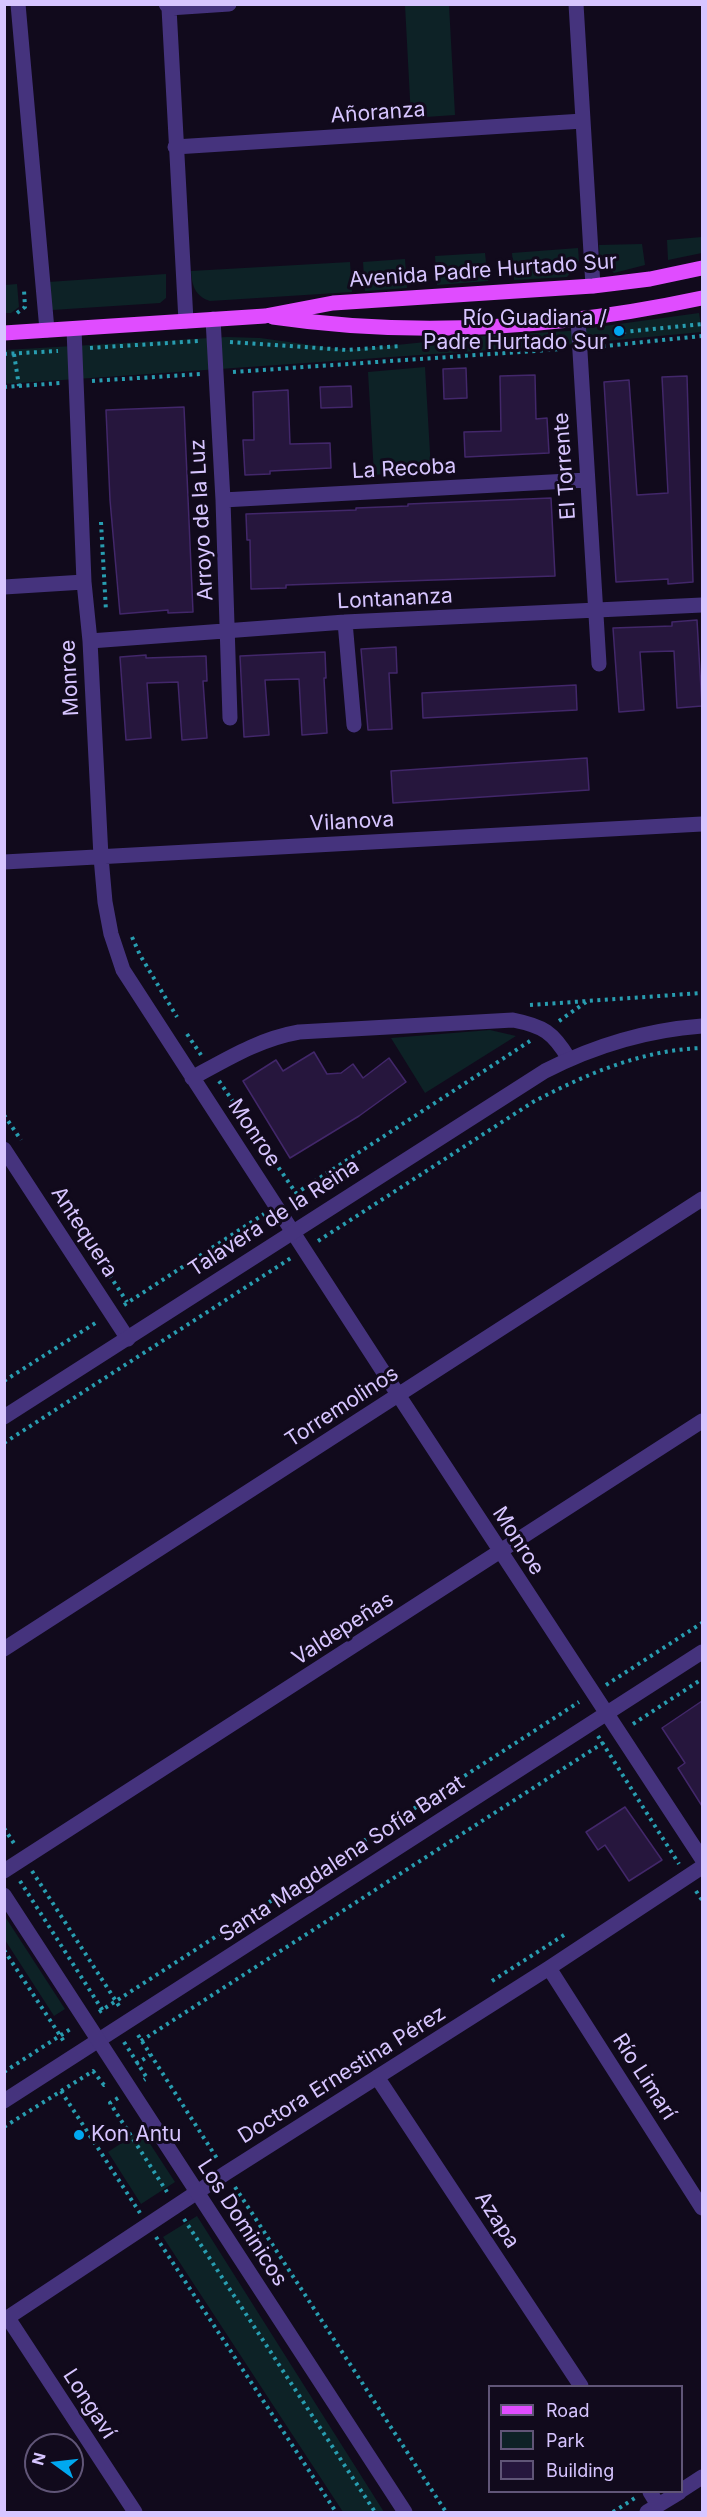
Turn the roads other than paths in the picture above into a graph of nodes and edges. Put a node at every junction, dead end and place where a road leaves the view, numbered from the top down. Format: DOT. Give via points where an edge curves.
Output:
graph roads {
  1 [pos="18,4"];
  2 [pos="229,4"];
  3 [pos="576,4"];
  4 [pos="167,6"];
  5 [pos="583,121"];
  6 [pos="175,147"];
  7 [pos="702,268"];
  8 [pos="593,286"];
  9 [pos="702,298"];
  10 [pos="265,316"];
  11 [pos="213,319"];
  12 [pos="578,319"];
  13 [pos="186,321"];
  14 [pos="74,329"];
  15 [pos="47,330"];
  16 [pos="4,333"];
  17 [pos="587,480"];
  18 [pos="223,500"];
  19 [pos="84,582"];
  20 [pos="4,587"];
  21 [pos="702,605"];
  22 [pos="595,610"];
  23 [pos="345,622"];
  24 [pos="228,630"];
  25 [pos="90,641"];
  26 [pos="598,664"];
  27 [pos="230,718"];
  28 [pos="354,725"];
  29 [pos="702,824"];
  30 [pos="101,857"];
  31 [pos="4,862"];
  32 [pos="702,1026"];
  33 [pos="569,1059"];
  34 [pos="192,1078"];
  35 [pos="4,1149"];
  36 [pos="702,1199"];
  37 [pos="293,1231"];
  38 [pos="128,1339"];
  39 [pos="399,1396"];
  40 [pos="4,1417"];
  41 [pos="702,1421"];
  42 [pos="501,1553"];
  43 [pos="4,1649"];
  44 [pos="702,1652"];
  45 [pos="607,1714"];
  46 [pos="702,1859"];
  47 [pos="702,1867"];
  48 [pos="4,1871"];
  49 [pos="4,1895"];
  50 [pos="549,1968"];
  51 [pos="99,2040"];
  52 [pos="377,2077"];
  53 [pos="4,2101"];
  54 [pos="197,2192"];
  55 [pos="702,2208"];
  56 [pos="6,2319"];
  57 [pos="580,2385"];
  58 [pos="702,2477"];
  59 [pos="683,2490"];
  60 [pos="678,2493"];
  61 [pos="644,2494"];
  62 [pos="653,2509"];
  63 [pos="135,2512"];
  64 [pos="405,2512"];
  1 -- 15 [label="street"];
  2 -- 4 [label="street"];
  3 -- 5 [label="street"];
  4 -- 6 [label="street"];
  5 -- 6 [label="street, Añoranza"];
  5 -- 8 [label="street"];
  6 -- 13 [label="street"];
  7 -- 8 [label="main road, Avenida Padre Hurtado Sur"];
  8 -- 10 [label="main road, Avenida Padre Hurtado Sur" via="333,303"];
  9 -- 12 [label="main road, Avenida Padre Hurtado Sur"];
  10 -- 11 [label="main road, Avenida Padre Hurtado Sur"];
  10 -- 12 [label="main road, Avenida Padre Hurtado Sur" via="404,328"];
  11 -- 13 [label="main road, Avenida Padre Hurtado Sur"];
  11 -- 18 [label="street, Arroyo de la Luz"];
  12 -- 17 [label="street, El Torrente"];
  13 -- 14 [label="main road, Avenida Padre Hurtado Sur"];
  14 -- 15 [label="main road, Avenida Padre Hurtado Sur"];
  14 -- 19 [label="street, Monroe"];
  15 -- 16 [label="main road, Avenida Padre Hurtado Sur"];
  17 -- 18 [label="street, La Recoba"];
  17 -- 22 [label="street, El Torrente"];
  18 -- 24 [label="street, Arroyo de la Luz"];
  19 -- 20 [label="street"];
  19 -- 25 [label="street, Monroe"];
  21 -- 22 [label="street, Lontananza"];
  22 -- 23 [label="street, Lontananza"];
  22 -- 26 [label="street, El Torrente"];
  23 -- 24 [label="street, Lontananza"];
  23 -- 28 [label="street"];
  24 -- 25 [label="street, Lontananza"];
  24 -- 27 [label="street, Arroyo de la Luz"];
  25 -- 30 [label="street, Monroe"];
  29 -- 30 [label="street, Vilanova"];
  30 -- 31 [label="street, Vilanova"];
  30 -- 34 [label="street, Monroe" via="111,934 123,970"];
  32 -- 33 [label="street, Talavera de la Reina" via="628,1038"];
  33 -- 34 [label="street" via="547,1030 513,1020 299,1032 250,1046"];
  33 -- 37 [label="street, Talavera de la Reina" via="524,1083"];
  34 -- 37 [label="street, Monroe"];
  35 -- 38 [label="street, Antequera"];
  36 -- 39 [label="street, Torremolinos"];
  37 -- 38 [label="street, Talavera de la Reina"];
  37 -- 39 [label="street, Monroe"];
  38 -- 40 [label="street, Talavera de la Reina"];
  39 -- 42 [label="street, Monroe"];
  39 -- 43 [label="street, Torremolinos"];
  41 -- 42 [label="street, Valdepeñas"];
  42 -- 45 [label="street, Monroe"];
  42 -- 48 [label="street, Valdepeñas"];
  44 -- 45 [label="street, Santa Magdalena Sofía Barat"];
  45 -- 46 [label="street, Monroe"];
  45 -- 51 [label="street, Santa Magdalena Sofía Barat"];
  47 -- 50 [label="street, Doctora Ernestina Pérez"];
  49 -- 51 [label="street, Los Dominicos"];
  50 -- 52 [label="street, Doctora Ernestina Pérez"];
  50 -- 55 [label="street, Río Limarí"];
  51 -- 53 [label="street, Santa Magdalena Sofía Barat"];
  51 -- 54 [label="street, Los Dominicos"];
  52 -- 54 [label="street, Doctora Ernestina Pérez"];
  52 -- 57 [label="street, Azapa"];
  54 -- 56 [label="street, Doctora Ernestina Pérez"];
  54 -- 64 [label="street, Los Dominicos"];
  56 -- 63 [label="street, Longaví"];
  58 -- 59 [label="street"];
  60 -- 62 [label="street"];
  61 -- 62 [label="street"];
}
